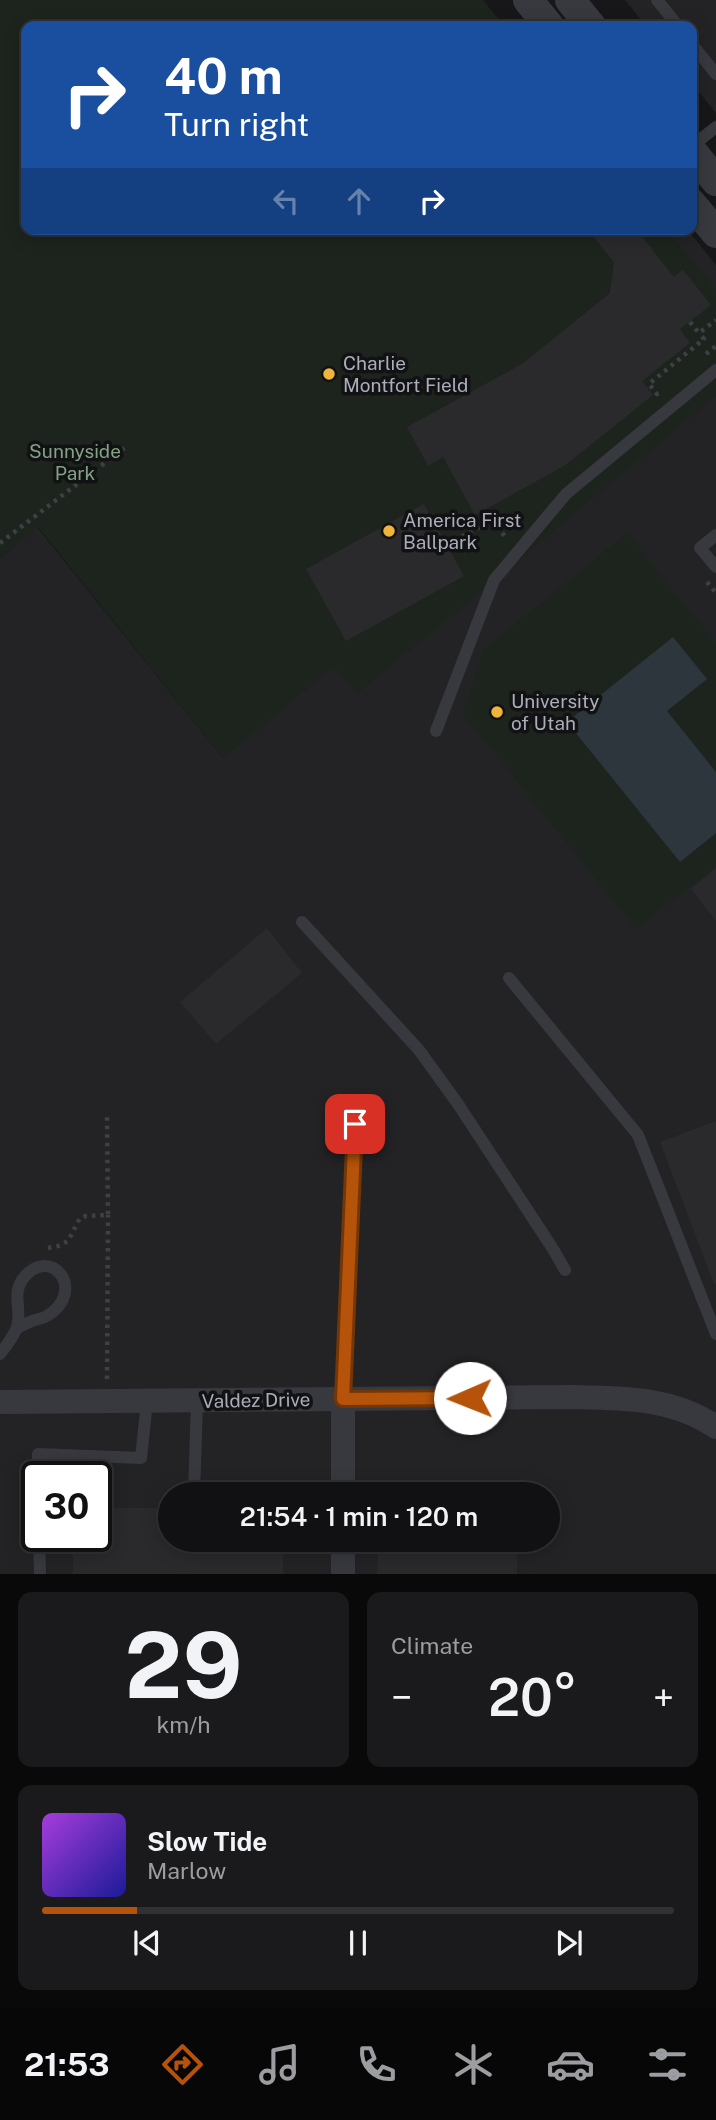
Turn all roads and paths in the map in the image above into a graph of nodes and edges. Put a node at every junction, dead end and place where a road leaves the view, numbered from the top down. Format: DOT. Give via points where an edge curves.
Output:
graph roads {
  1 [pos="527,0"];
  2 [pos="570,0"];
  3 [pos="657,0"];
  4 [pos="545,21"];
  5 [pos="587,21"];
  6 [pos="674,21"];
  7 [pos="697,50"];
  8 [pos="716,74"];
  9 [pos="716,127"];
  10 [pos="697,143"];
  11 [pos="697,156"];
  12 [pos="716,181"];
  13 [pos="697,210"];
  14 [pos="716,233"];
  15 [pos="716,320"];
  16 [pos="690,322"];
  17 [pos="699,333"];
  18 [pos="716,346"];
  19 [pos="696,362"];
  20 [pos="716,370"];
  21 [pos="667,386"];
  22 [pos="127,446"];
  23 [pos="496,527"];
  24 [pos="716,535"];
  25 [pos="0,543"];
  26 [pos="447,545"];
  27 [pos="716,568"];
  28 [pos="436,731"];
  29 [pos="302,922"];
  30 [pos="509,978"];
  31 [pos="107,1117"];
  32 [pos="355,1124"];
  33 [pos="108,1216"];
  34 [pos="48,1248"];
  35 [pos="565,1270"];
  36 [pos="17,1328"];
  37 [pos="716,1334"];
  38 [pos="0,1354"];
  39 [pos="107,1383"];
  40 [pos="343,1399"];
  41 [pos="147,1401"];
  42 [pos="197,1401"];
  43 [pos="0,1402"];
  44 [pos="716,1427"];
  45 [pos="38,1461"];
  46 [pos="194,1482"];
  47 [pos="343,1482"];
  48 [pos="39,1552"];
  49 [pos="343,1552"];
  50 [pos="40,1574"];
  51 [pos="343,1574"];
  1 -- 4 [label="street"];
  2 -- 5 [label="street"];
  3 -- 6 [label="lane"];
  7 -- 8 [label="lane"];
  9 -- 10 [label="lane"];
  11 -- 12 [label="street"];
  13 -- 14 [label="street"];
  15 -- 17 [label="path"];
  16 -- 17 [label="path"];
  17 -- 21 [label="path" via="704,340 649,384 657,394"];
  18 -- 19 [label="path"];
  20 -- 28 [label="lane" via="566,494 494,580"];
  22 -- 25 [label="path"];
  23 -- 26 [label="path" via="492,520"];
  24 -- 27 [label="lane" via="700,548"];
  29 -- 35 [label="lane" via="419,1050"];
  30 -- 37 [label="lane" via="638,1135"];
  31 -- 33 [label="path"];
  32 -- 40 [label="lane"];
  33 -- 34 [label="path" via="80,1218 68,1241"];
  33 -- 39 [label="path"];
  36 -- 36 [label="lane" via="45,1318 64,1299 65,1279 57,1269 38,1267 22,1280 17,1290"];
  36 -- 38 [label="lane"];
  40 -- 42 [label="street, Valdez Drive"];
  40 -- 44 [label="street, Valdez Drive" via="634,1398 685,1410"];
  40 -- 47 [label="street"];
  41 -- 42 [label="street, Valdez Drive"];
  41 -- 43 [label="street, Valdez Drive"];
  41 -- 45 [label="lane" via="141,1458 38,1454"];
  42 -- 46 [label="lane"];
  48 -- 50 [label="lane"];
  49 -- 51 [label="street"];
}
